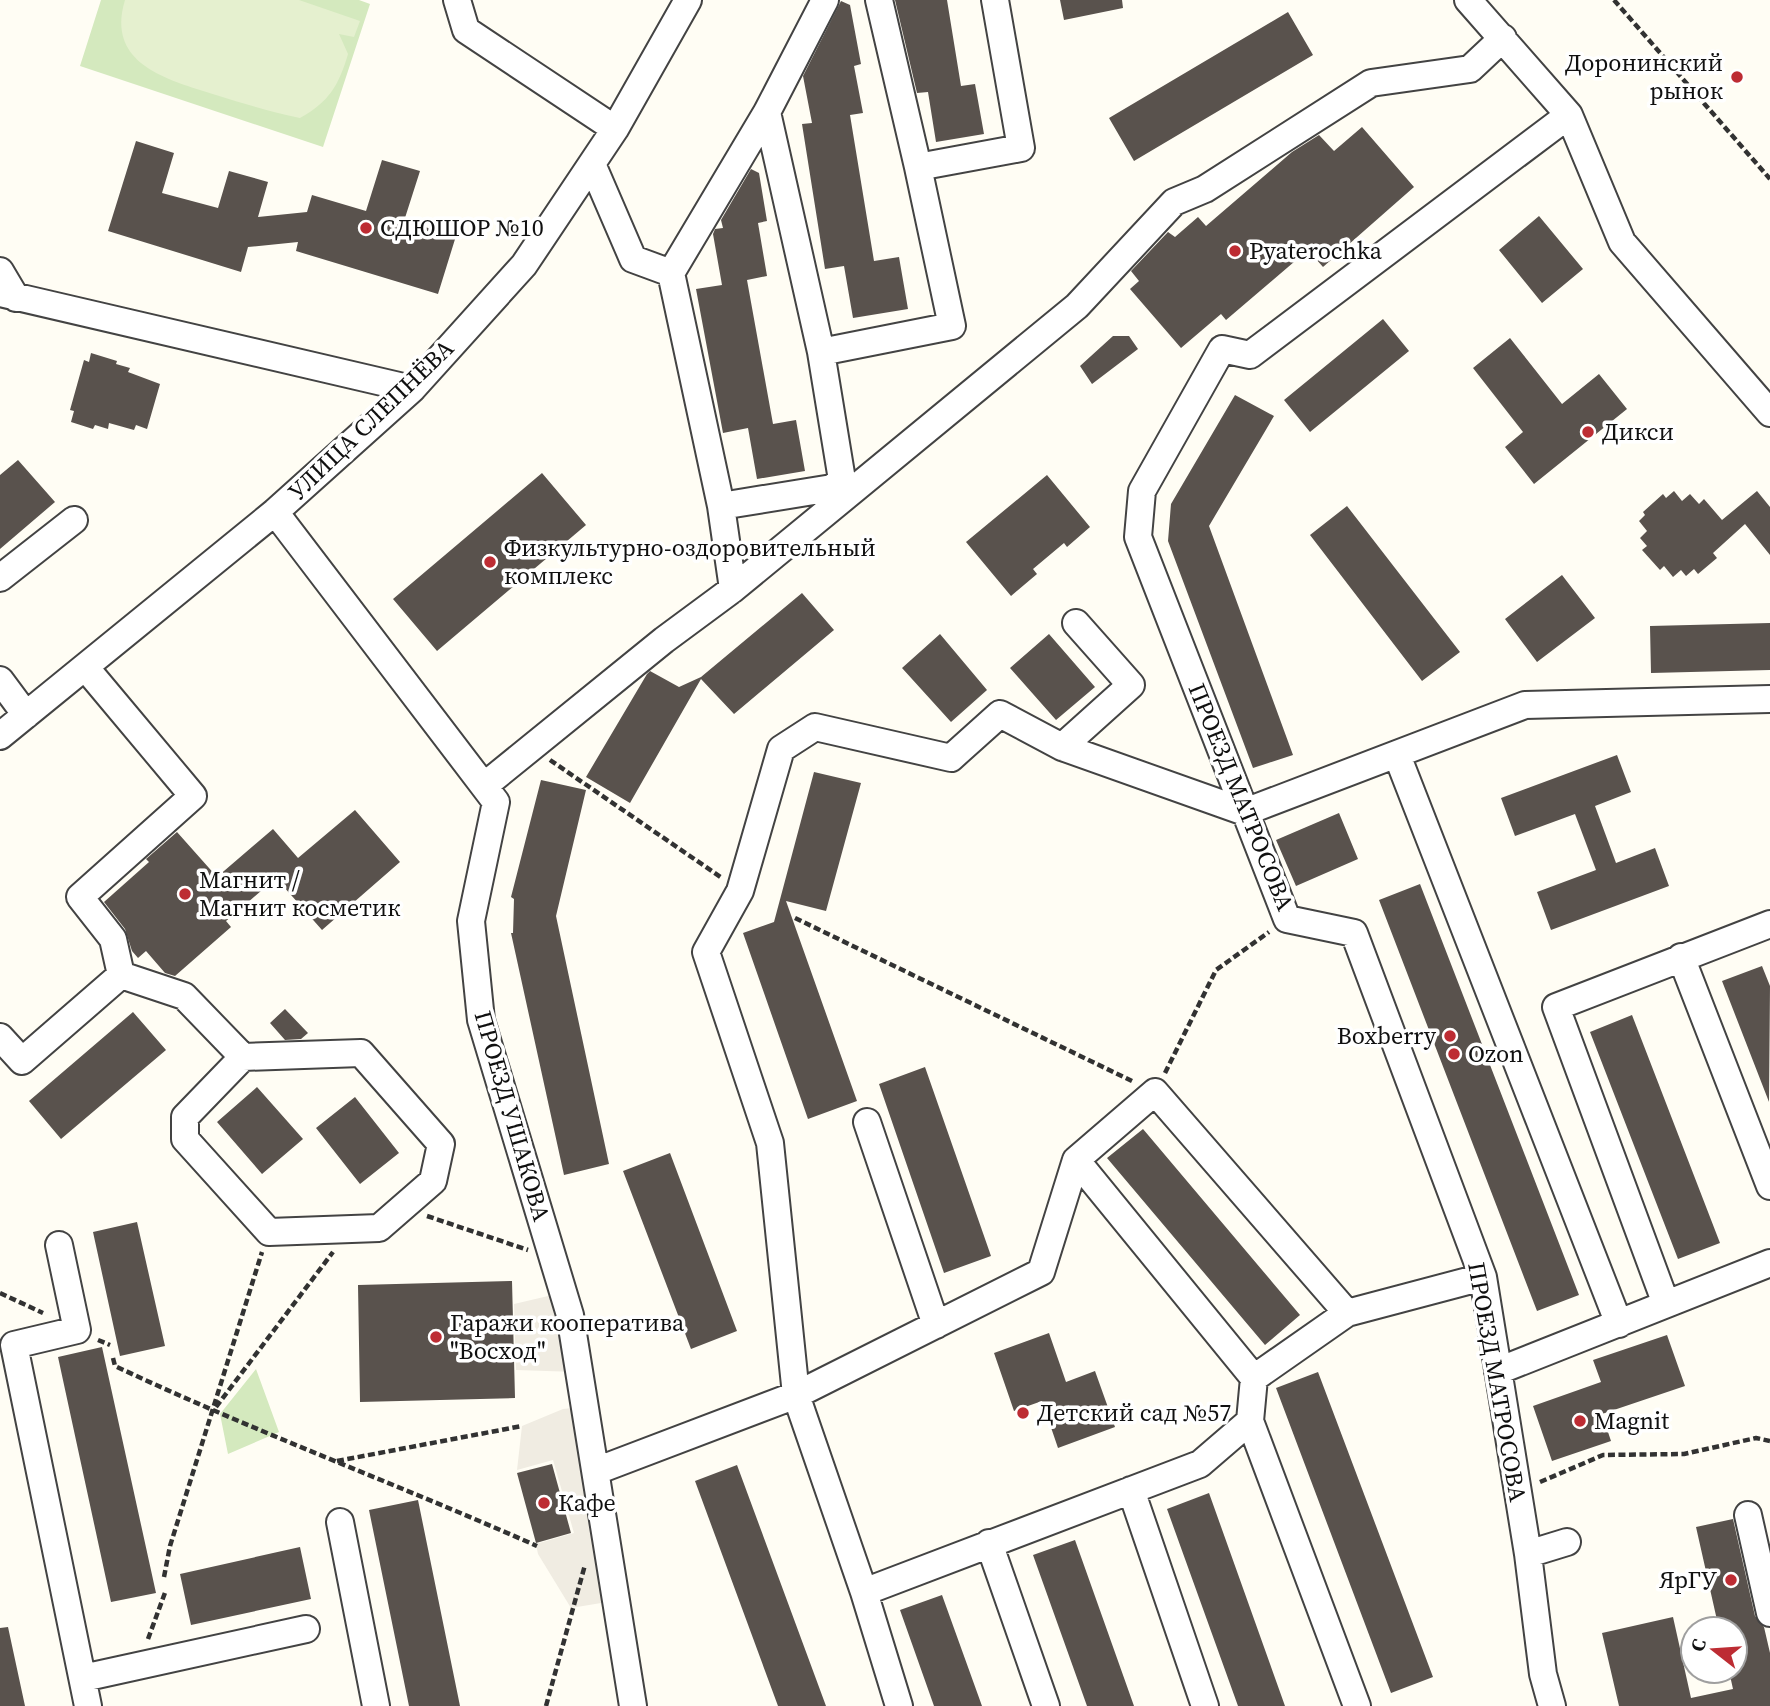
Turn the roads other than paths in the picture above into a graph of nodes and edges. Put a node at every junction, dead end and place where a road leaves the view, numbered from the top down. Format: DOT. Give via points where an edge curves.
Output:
graph roads {
  1 [pos="457,0"];
  2 [pos="688,0"];
  3 [pos="825,0"];
  4 [pos="878,0"];
  5 [pos="995,0"];
  6 [pos="1468,0"];
  7 [pos="1503,38"];
  8 [pos="766,112"];
  9 [pos="1569,116"];
  10 [pos="615,129"];
  11 [pos="592,164"];
  12 [pos="918,167"];
  13 [pos="0,271"];
  14 [pos="671,273"];
  15 [pos="8,296"];
  16 [pos="821,352"];
  17 [pos="412,388"];
  18 [pos="1770,413"];
  19 [pos="722,506"];
  20 [pos="275,512"];
  21 [pos="74,520"];
  22 [pos="0,578"];
  23 [pos="733,589"];
  24 [pos="1076,623"];
  25 [pos="85,667"];
  26 [pos="0,680"];
  27 [pos="1770,699"];
  28 [pos="26,715"];
  29 [pos="0,736"];
  30 [pos="1062,747"];
  31 [pos="1396,755"];
  32 [pos="484,786"];
  33 [pos="1245,812"];
  34 [pos="1770,924"];
  35 [pos="1681,957"];
  36 [pos="121,975"];
  37 [pos="0,1037"];
  38 [pos="243,1057"];
  39 [pos="867,1122"];
  40 [pos="1076,1160"];
  41 [pos="1770,1186"];
  42 [pos="59,1245"];
  43 [pos="1770,1263"];
  44 [pos="1483,1277"];
  45 [pos="1666,1304"];
  46 [pos="1347,1313"];
  47 [pos="1619,1324"];
  48 [pos="936,1325"];
  49 [pos="1498,1371"];
  50 [pos="1254,1378"];
  51 [pos="796,1395"];
  52 [pos="1250,1421"];
  53 [pos="596,1471"];
  54 [pos="1131,1490"];
  55 [pos="1748,1515"];
  56 [pos="340,1522"];
  57 [pos="1567,1542"];
  58 [pos="989,1543"];
  59 [pos="1528,1554"];
  60 [pos="864,1592"];
  61 [pos="1770,1613"];
  62 [pos="306,1629"];
  63 [pos="83,1678"];
  64 [pos="88,1706"];
  65 [pos="376,1706"];
  66 [pos="633,1706"];
  67 [pos="899,1706"];
  68 [pos="1046,1706"];
  69 [pos="1205,1706"];
  70 [pos="1357,1706"];
  71 [pos="1552,1706"];
  1 -- 10 [label="street" via="466,30"];
  2 -- 10 [label="street, УЛИЦА СЛЕПНЁВА"];
  3 -- 8 [label="street"];
  4 -- 12 [label="street"];
  5 -- 12 [label="street" via="1021,148"];
  6 -- 7 [label="street"];
  7 -- 9 [label="street"];
  7 -- 23 [label="street" via="1470,69 1371,83 1205,189 1174,202 1077,306"];
  8 -- 14 [label="street"];
  8 -- 16 [label="street"];
  9 -- 18 [label="street" via="1622,242"];
  9 -- 33 [label="street, ПРОЕЗД МАТРОСОВА" via="1250,355 1222,349 1142,491 1138,537"];
  10 -- 11 [label="street, УЛИЦА СЛЕПНЁВА"];
  11 -- 14 [label="street" via="632,260"];
  11 -- 17 [label="street, УЛИЦА СЛЕПНЁВА" via="524,265"];
  12 -- 16 [label="street" via="952,327"];
  13 -- 15 [label="street"];
  14 -- 19 [label="street"];
  15 -- 17 [label="street"];
  16 -- 19 [label="street" via="842,480 832,488"];
  17 -- 20 [label="street, УЛИЦА СЛЕПНЁВА"];
  19 -- 23 [label="street"];
  20 -- 25 [label="street, УЛИЦА СЛЕПНЁВА"];
  20 -- 32 [label="street, ПРОЕЗД УШАКОВА"];
  21 -- 22 [label="street"];
  23 -- 32 [label="street"];
  24 -- 30 [label="street" via="1131,685"];
  25 -- 28 [label="street, УЛИЦА СЛЕПНЁВА"];
  25 -- 36 [label="street" via="193,796 80,897 113,939"];
  26 -- 28 [label="street"];
  27 -- 31 [label="street" via="1525,705"];
  28 -- 29 [label="street, УЛИЦА СЛЕПНЁВА"];
  30 -- 33 [label="street"];
  30 -- 51 [label="street" via="1000,714 951,758 815,727 780,749 740,891 706,953 770,1143"];
  31 -- 33 [label="street"];
  31 -- 47 [label="street"];
  32 -- 53 [label="street, ПРОЕЗД УШАКОВА" via="496,802 471,921 481,1020 570,1315"];
  33 -- 44 [label="street, ПРОЕЗД МАТРОСОВА" via="1287,919 1354,933"];
  34 -- 35 [label="street"];
  35 -- 41 [label="street"];
  35 -- 45 [label="street" via="1556,1007"];
  36 -- 37 [label="street" via="22,1061"];
  36 -- 38 [label="street" via="184,996"];
  38 -- 38 [label="street" via="361,1053 441,1144 433,1181 379,1228 269,1231 185,1139 186,1117"];
  39 -- 48 [label="street"];
  40 -- 46 [label="street" via="1155,1092"];
  40 -- 48 [label="street" via="1041,1272"];
  40 -- 50 [label="street"];
  42 -- 63 [label="street" via="77,1330 14,1345"];
  43 -- 45 [label="street"];
  44 -- 46 [label="street"];
  44 -- 49 [label="street, ПРОЕЗД МАТРОСОВА"];
  45 -- 47 [label="street"];
  46 -- 50 [label="street"];
  47 -- 49 [label="street"];
  48 -- 51 [label="street"];
  49 -- 59 [label="street, ПРОЕЗД МАТРОСОВА"];
  50 -- 52 [label="street"];
  51 -- 53 [label="street"];
  51 -- 60 [label="street"];
  52 -- 54 [label="street" via="1200,1464"];
  52 -- 70 [label="street"];
  53 -- 66 [label="street, ПРОЕЗД УШАКОВА"];
  54 -- 58 [label="street"];
  54 -- 69 [label="street"];
  55 -- 61 [label="street"];
  56 -- 65 [label="street"];
  57 -- 59 [label="street"];
  58 -- 60 [label="street"];
  58 -- 68 [label="street"];
  59 -- 71 [label="street, ПРОЕЗД МАТРОСОВА" via="1543,1674"];
  60 -- 67 [label="street"];
  62 -- 63 [label="street"];
  63 -- 64 [label="street"];
}
